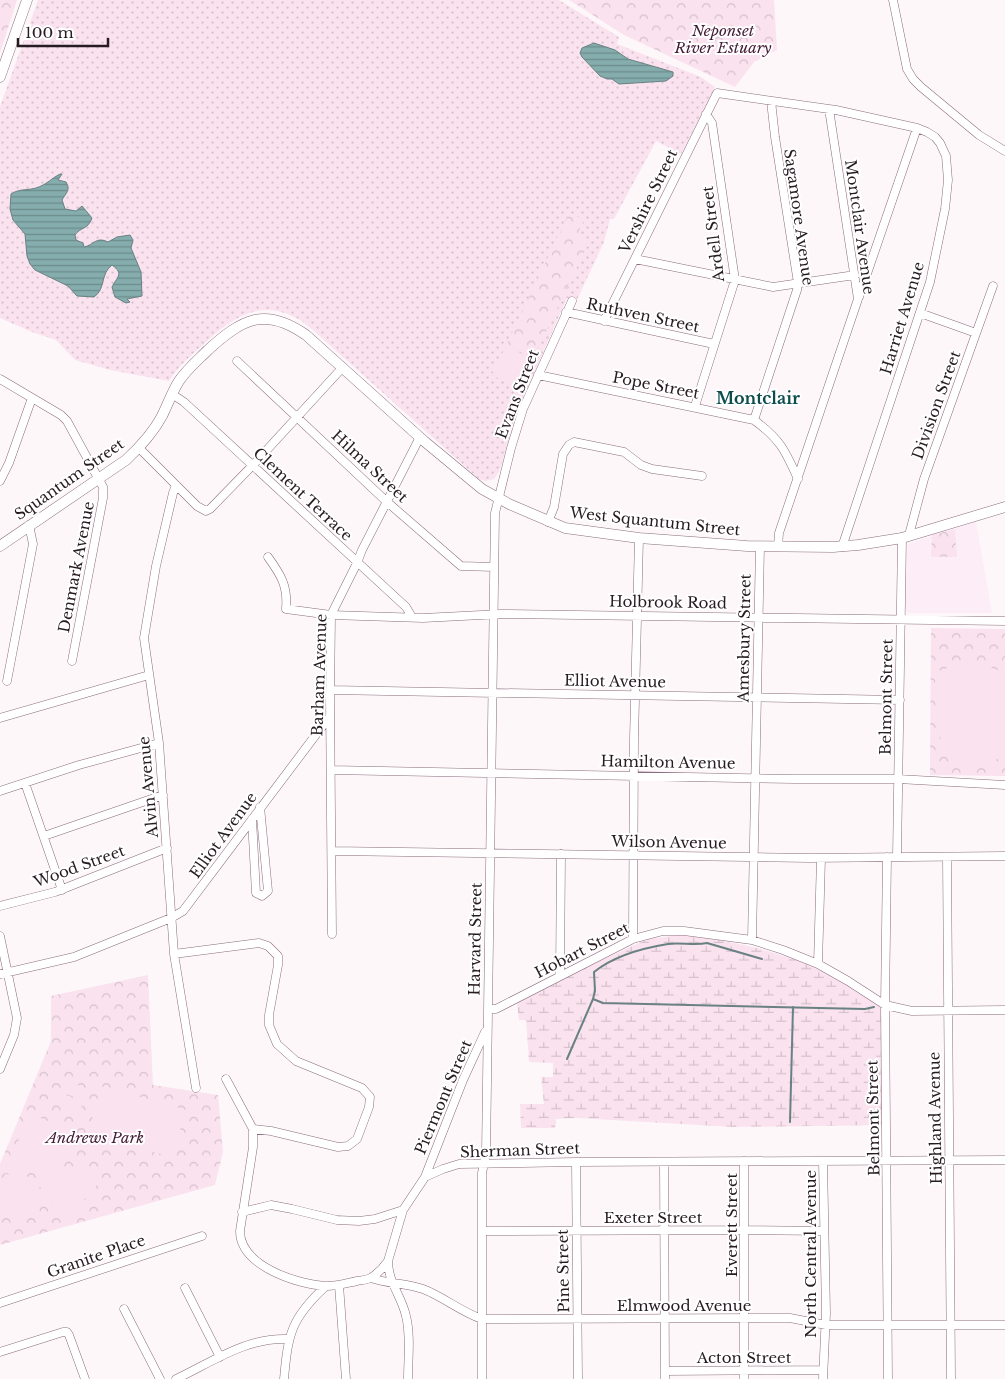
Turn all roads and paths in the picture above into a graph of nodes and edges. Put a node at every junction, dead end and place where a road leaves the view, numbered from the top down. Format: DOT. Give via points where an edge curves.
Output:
graph roads {
  1 [pos="27,0"];
  2 [pos="893,0"];
  3 [pos="0,77"];
  4 [pos="717,93"];
  5 [pos="771,101"];
  6 [pos="829,109"];
  7 [pos="706,114"];
  8 [pos="917,128"];
  9 [pos="1005,152"];
  10 [pos="635,259"];
  11 [pos="855,275"];
  12 [pos="735,280"];
  13 [pos="798,284"];
  14 [pos="993,286"];
  15 [pos="858,299"];
  16 [pos="572,301"];
  17 [pos="566,312"];
  18 [pos="920,313"];
  19 [pos="604,321"];
  20 [pos="248,322"];
  21 [pos="976,333"];
  22 [pos="714,344"];
  23 [pos="237,361"];
  24 [pos="343,367"];
  25 [pos="538,375"];
  26 [pos="0,379"];
  27 [pos="172,394"];
  28 [pos="32,398"];
  29 [pos="695,406"];
  30 [pos="297,418"];
  31 [pos="754,420"];
  32 [pos="420,437"];
  33 [pos="139,448"];
  34 [pos="253,465"];
  35 [pos="702,476"];
  36 [pos="798,479"];
  37 [pos="99,480"];
  38 [pos="0,481"];
  39 [pos="176,485"];
  40 [pos="498,500"];
  41 [pos="388,502"];
  42 [pos="1005,507"];
  43 [pos="548,522"];
  44 [pos="29,525"];
  45 [pos="905,537"];
  46 [pos="639,538"];
  47 [pos="0,546"];
  48 [pos="760,546"];
  49 [pos="842,546"];
  50 [pos="778,547"];
  51 [pos="268,557"];
  52 [pos="357,564"];
  53 [pos="494,567"];
  54 [pos="493,614"];
  55 [pos="331,615"];
  56 [pos="636,616"];
  57 [pos="412,617"];
  58 [pos="758,617"];
  59 [pos="900,619"];
  60 [pos="1005,621"];
  61 [pos="72,661"];
  62 [pos="149,675"];
  63 [pos="7,681"];
  64 [pos="330,690"];
  65 [pos="493,693"];
  66 [pos="636,695"];
  67 [pos="757,697"];
  68 [pos="900,700"];
  69 [pos="330,716"];
  70 [pos="0,718"];
  71 [pos="159,743"];
  72 [pos="331,770"];
  73 [pos="492,773"];
  74 [pos="634,775"];
  75 [pos="755,778"];
  76 [pos="898,779"];
  77 [pos="25,783"];
  78 [pos="1005,785"];
  79 [pos="0,791"];
  80 [pos="163,795"];
  81 [pos="260,807"];
  82 [pos="252,819"];
  83 [pos="44,836"];
  84 [pos="166,848"];
  85 [pos="332,851"];
  86 [pos="490,853"];
  87 [pos="561,854"];
  88 [pos="633,856"];
  89 [pos="1005,856"];
  90 [pos="754,857"];
  91 [pos="887,857"];
  92 [pos="897,857"];
  93 [pos="947,857"];
  94 [pos="820,858"];
  95 [pos="62,890"];
  96 [pos="0,906"];
  97 [pos="171,918"];
  98 [pos="332,934"];
  99 [pos="0,936"];
  100 [pos="633,939"];
  101 [pos="752,940"];
  102 [pos="174,954"];
  103 [pos="818,964"];
  104 [pos="4,973"];
  105 [pos="560,976"];
  106 [pos="885,1005"];
  107 [pos="488,1009"];
  108 [pos="1005,1010"];
  109 [pos="948,1011"];
  110 [pos="487,1028"];
  111 [pos="0,1069"];
  112 [pos="226,1079"];
  113 [pos="196,1088"];
  114 [pos="253,1129"];
  115 [pos="823,1160"];
  116 [pos="887,1160"];
  117 [pos="950,1160"];
  118 [pos="1005,1160"];
  119 [pos="744,1161"];
  120 [pos="576,1162"];
  121 [pos="664,1162"];
  122 [pos="483,1163"];
  123 [pos="425,1177"];
  124 [pos="403,1210"];
  125 [pos="242,1212"];
  126 [pos="664,1230"];
  127 [pos="744,1230"];
  128 [pos="483,1231"];
  129 [pos="576,1231"];
  130 [pos="824,1231"];
  131 [pos="202,1236"];
  132 [pos="388,1261"];
  133 [pos="371,1278"];
  134 [pos="392,1284"];
  135 [pos="339,1285"];
  136 [pos="326,1286"];
  137 [pos="185,1288"];
  138 [pos="0,1303"];
  139 [pos="124,1309"];
  140 [pos="744,1318"];
  141 [pos="482,1319"];
  142 [pos="578,1319"];
  143 [pos="665,1319"];
  144 [pos="826,1325"];
  145 [pos="888,1325"];
  146 [pos="950,1325"];
  147 [pos="1005,1325"];
  148 [pos="288,1339"];
  149 [pos="0,1352"];
  150 [pos="220,1357"];
  151 [pos="823,1370"];
  152 [pos="664,1375"];
  153 [pos="744,1375"];
  154 [pos="85,1379"];
  155 [pos="160,1379"];
  156 [pos="176,1379"];
  157 [pos="284,1379"];
  158 [pos="346,1379"];
  159 [pos="408,1379"];
  160 [pos="482,1379"];
  161 [pos="578,1379"];
  162 [pos="823,1379"];
  163 [pos="888,1379"];
  164 [pos="951,1379"];
  1 -- 3 [label="main road"];
  2 -- 9 [label="street" via="907,69 913,79 979,135"];
  4 -- 5 [label="street, Harriet Avenue"];
  4 -- 7 [label="street, Vershire Street"];
  5 -- 6 [label="street, Harriet Avenue"];
  5 -- 13 [label="street, Sagamore Avenue"];
  6 -- 8 [label="street, Harriet Avenue"];
  6 -- 11 [label="street, Montclair Avenue"];
  7 -- 10 [label="street, Vershire Street"];
  7 -- 12 [label="street, Ardell Street" via="712,123"];
  8 -- 15 [label="street"];
  8 -- 18 [label="street, Harriet Avenue" via="930,133 940,143 946,156 948,180 930,282"];
  10 -- 12 [label="street"];
  10 -- 19 [label="street, Vershire Street"];
  11 -- 13 [label="street"];
  11 -- 15 [label="street, Montclair Avenue"];
  12 -- 13 [label="street" via="773,286"];
  12 -- 22 [label="street, Ardell Street"];
  13 -- 31 [label="street, Sagamore Avenue"];
  14 -- 21 [label="street, Division Street"];
  15 -- 36 [label="street, Montclair Avenue"];
  16 -- 17 [label="street, Evans Street"];
  17 -- 19 [label="street, Ruthven Street"];
  17 -- 25 [label="street, Evans Street"];
  18 -- 21 [label="street"];
  18 -- 49 [label="street, Harriet Avenue"];
  19 -- 22 [label="street, Ruthven Street"];
  20 -- 24 [label="main road, West Squantum Street" via="271,319 288,324"];
  20 -- 27 [label="main road, Squantum Street" via="230,331 192,366"];
  21 -- 45 [label="street, Division Street"];
  22 -- 29 [label="street, Ardell Street"];
  23 -- 30 [label="street, Hilma Street"];
  24 -- 30 [label="street"];
  24 -- 32 [label="main road, West Squantum Street"];
  25 -- 29 [label="street, Pope Street"];
  25 -- 40 [label="street, Evans Street" via="514,436"];
  26 -- 28 [label="street"];
  27 -- 33 [label="main road, Squantum Street" via="157,424"];
  27 -- 34 [label="street, Clement Terrace"];
  28 -- 37 [label="street" via="67,421"];
  28 -- 38 [label="street"];
  29 -- 31 [label="street, Pope Street"];
  30 -- 34 [label="street"];
  30 -- 41 [label="street, Hilma Street"];
  31 -- 36 [label="street, Pope Street" via="783,446"];
  32 -- 40 [label="main road, West Squantum Street"];
  32 -- 41 [label="street, Barham Avenue"];
  33 -- 37 [label="main road, Squantum Street"];
  33 -- 39 [label="street"];
  34 -- 39 [label="street" via="206,511"];
  34 -- 52 [label="street, Clement Terrace"];
  35 -- 43 [label="street" via="652,469 624,452 574,442 562,454 554,507"];
  36 -- 50 [label="street, Montclair Avenue" via="779,533"];
  37 -- 44 [label="main road, Squantum Street"];
  37 -- 61 [label="street, Denmark Avenue" via="103,486 103,498"];
  39 -- 62 [label="street, Alvin Avenue" via="157,560 144,638"];
  40 -- 43 [label="main road, West Squantum Street"];
  40 -- 53 [label="street, Harvard Street"];
  41 -- 52 [label="street, Barham Avenue"];
  41 -- 53 [label="street, Hilma Street" via="461,566"];
  42 -- 45 [label="main road, West Squantum Street"];
  43 -- 46 [label="main road, West Squantum Street" via="576,530"];
  44 -- 47 [label="main road, Squantum Street"];
  44 -- 63 [label="street" via="33,544"];
  45 -- 49 [label="main road, West Squantum Street"];
  45 -- 59 [label="street, Belmont Street"];
  46 -- 48 [label="main road, West Squantum Street"];
  46 -- 56 [label="street"];
  48 -- 50 [label="main road, West Squantum Street"];
  48 -- 58 [label="street, Amesbury Street"];
  49 -- 50 [label="main road, West Squantum Street"];
  51 -- 55 [label="street, Holbrook Road" via="287,590 286,609"];
  52 -- 55 [label="street, Barham Avenue"];
  52 -- 57 [label="street, Clement Terrace" via="406,607"];
  53 -- 54 [label="street, Harvard Street"];
  54 -- 56 [label="street, Holbrook Road"];
  54 -- 57 [label="street, Holbrook Road"];
  54 -- 65 [label="street, Harvard Street"];
  55 -- 57 [label="street, Holbrook Road"];
  55 -- 64 [label="street, Barham Avenue"];
  56 -- 58 [label="street, Holbrook Road"];
  56 -- 66 [label="street"];
  58 -- 59 [label="street, Holbrook Road"];
  58 -- 67 [label="street, Amesbury Street"];
  59 -- 60 [label="street, Holbrook Road"];
  59 -- 68 [label="street, Belmont Street"];
  62 -- 70 [label="street"];
  62 -- 71 [label="street, Alvin Avenue"];
  64 -- 65 [label="street, Elliot Avenue"];
  64 -- 69 [label="street, Barham Avenue"];
  65 -- 66 [label="street, Elliot Avenue"];
  65 -- 73 [label="street, Harvard Street"];
  66 -- 67 [label="street, Elliot Avenue"];
  66 -- 74 [label="street"];
  67 -- 68 [label="street, Elliot Avenue"];
  67 -- 75 [label="street, Amesbury Street"];
  68 -- 76 [label="street, Belmont Street"];
  69 -- 72 [label="street, Barham Avenue"];
  69 -- 81 [label="street, Elliot Avenue"];
  71 -- 77 [label="street"];
  71 -- 80 [label="street, Alvin Avenue"];
  72 -- 73 [label="street, Hamilton Avenue"];
  72 -- 85 [label="street, Barham Avenue"];
  73 -- 74 [label="street, Hamilton Avenue"];
  73 -- 86 [label="street, Harvard Street"];
  74 -- 75 [label="street, Hamilton Avenue"];
  74 -- 88 [label="street"];
  75 -- 76 [label="street, Hamilton Avenue"];
  75 -- 90 [label="street, Amesbury Street"];
  76 -- 78 [label="street, Hamilton Avenue"];
  76 -- 92 [label="street, Belmont Street"];
  77 -- 79 [label="street"];
  77 -- 83 [label="street"];
  80 -- 83 [label="street"];
  80 -- 84 [label="street, Alvin Avenue"];
  81 -- 82 [label="street, Elliot Avenue"];
  81 -- 82 [label="street" via="268,890 262,896 256,893"];
  82 -- 97 [label="street, Elliot Avenue" via="191,902"];
  83 -- 95 [label="street"];
  84 -- 95 [label="street, Wood Street"];
  84 -- 97 [label="street, Alvin Avenue"];
  85 -- 86 [label="street, Wilson Avenue"];
  85 -- 98 [label="street, Barham Avenue"];
  86 -- 87 [label="street, Wilson Avenue"];
  86 -- 107 [label="street, Harvard Street"];
  87 -- 88 [label="street, Wilson Avenue"];
  87 -- 105 [label="street"];
  88 -- 90 [label="street, Wilson Avenue"];
  88 -- 100 [label="street"];
  89 -- 93 [label="street, Wilson Avenue"];
  90 -- 94 [label="street, Wilson Avenue"];
  90 -- 101 [label="street, Amesbury Street"];
  91 -- 92 [label="street, Wilson Avenue"];
  91 -- 94 [label="street, Wilson Avenue"];
  91 -- 106 [label="street, Belmont Street"];
  92 -- 93 [label="street, Wilson Avenue"];
  93 -- 109 [label="street, Highland Avenue"];
  94 -- 103 [label="street"];
  95 -- 96 [label="street, Wood Street"];
  97 -- 102 [label="street, Alvin Avenue"];
  97 -- 104 [label="street, Elliot Avenue" via="74,957"];
  99 -- 104 [label="street"];
  100 -- 101 [label="street, Hobart Street" via="649,933 684,930"];
  100 -- 105 [label="street, Hobart Street"];
  101 -- 103 [label="street, Hobart Street"];
  102 -- 113 [label="street, Alvin Avenue"];
  102 -- 114 [label="street" via="242,944 266,946 278,956 269,1015 269,1025 277,1044 296,1061 368,1093 370,1103 358,1138 344,1147 271,1130"];
  103 -- 106 [label="street, Hobart Street"];
  104 -- 111 [label="street" via="17,1013 17,1025"];
  105 -- 107 [label="street, Hobart Street" via="496,1009"];
  106 -- 109 [label="street, Hobart Street" via="912,1011"];
  106 -- 116 [label="street, Belmont Street"];
  107 -- 110 [label="street, Harvard Street"];
  108 -- 109 [label="street, Hobart Street"];
  109 -- 117 [label="street, Highland Avenue"];
  110 -- 122 [label="street, Harvard Street" via="486,1154"];
  110 -- 123 [label="street, Piermont Street"];
  112 -- 114 [label="street"];
  114 -- 125 [label="street, Elmwood Avenue"];
  115 -- 116 [label="street, North Central Avenue"];
  115 -- 119 [label="street, Sherman Street"];
  115 -- 130 [label="street, North Central Avenue"];
  116 -- 117 [label="street, North Central Avenue"];
  116 -- 145 [label="street, Belmont Street"];
  117 -- 118 [label="street, North Central Avenue"];
  117 -- 146 [label="street, Highland Avenue"];
  119 -- 121 [label="street, Sherman Street"];
  119 -- 127 [label="street, Everett Street"];
  120 -- 121 [label="street, Sherman Street"];
  120 -- 122 [label="street, Sherman Street"];
  120 -- 129 [label="street, Pine Street"];
  121 -- 126 [label="street"];
  122 -- 123 [label="street, Sherman Street" via="459,1164"];
  122 -- 128 [label="street, Harvard Street"];
  123 -- 124 [label="street"];
  124 -- 125 [label="street" via="359,1221 338,1220 271,1206"];
  124 -- 132 [label="street"];
  125 -- 136 [label="street, Elmwood Avenue" via="241,1240 252,1257 288,1278"];
  126 -- 127 [label="street, Exeter Street"];
  126 -- 129 [label="street, Exeter Street"];
  126 -- 143 [label="street"];
  127 -- 130 [label="street, Exeter Street"];
  127 -- 140 [label="street, Everett Street"];
  128 -- 129 [label="street, Exeter Street"];
  128 -- 141 [label="street, Harvard Street"];
  129 -- 142 [label="street, Pine Street"];
  130 -- 144 [label="street, North Central Avenue"];
  131 -- 138 [label="street, Granite Place"];
  132 -- 133 [label="street"];
  132 -- 134 [label="street"];
  133 -- 134 [label="street, Elmwood Avenue"];
  133 -- 135 [label="street, Elmwood Avenue"];
  134 -- 141 [label="street, Elmwood Avenue" via="407,1284 427,1291"];
  134 -- 159 [label="street" via="407,1319"];
  135 -- 136 [label="street, Elmwood Avenue"];
  135 -- 158 [label="street"];
  136 -- 148 [label="street" via="297,1319"];
  137 -- 150 [label="street"];
  139 -- 155 [label="street"];
  140 -- 143 [label="street, Elmwood Avenue"];
  140 -- 144 [label="street, Elmwood Avenue" via="790,1318"];
  140 -- 153 [label="street, Everett Street"];
  141 -- 142 [label="street, Elmwood Avenue"];
  141 -- 160 [label="street, Harvard Street"];
  142 -- 143 [label="street, Elmwood Avenue"];
  142 -- 161 [label="street, Pine Street"];
  143 -- 152 [label="street"];
  144 -- 145 [label="street, Elmwood Avenue"];
  144 -- 151 [label="street, North Central Avenue"];
  145 -- 146 [label="street, Elmwood Avenue"];
  145 -- 163 [label="street, Belmont Street"];
  146 -- 147 [label="street, Elmwood Avenue"];
  146 -- 164 [label="street, Highland Avenue"];
  148 -- 150 [label="street" via="256,1342"];
  148 -- 157 [label="street"];
  149 -- 154 [label="street" via="66,1332"];
  150 -- 156 [label="street"];
  151 -- 153 [label="street, Acton Street"];
  151 -- 162 [label="street, North Central Avenue"];
  152 -- 153 [label="street, Acton Street"];
}
